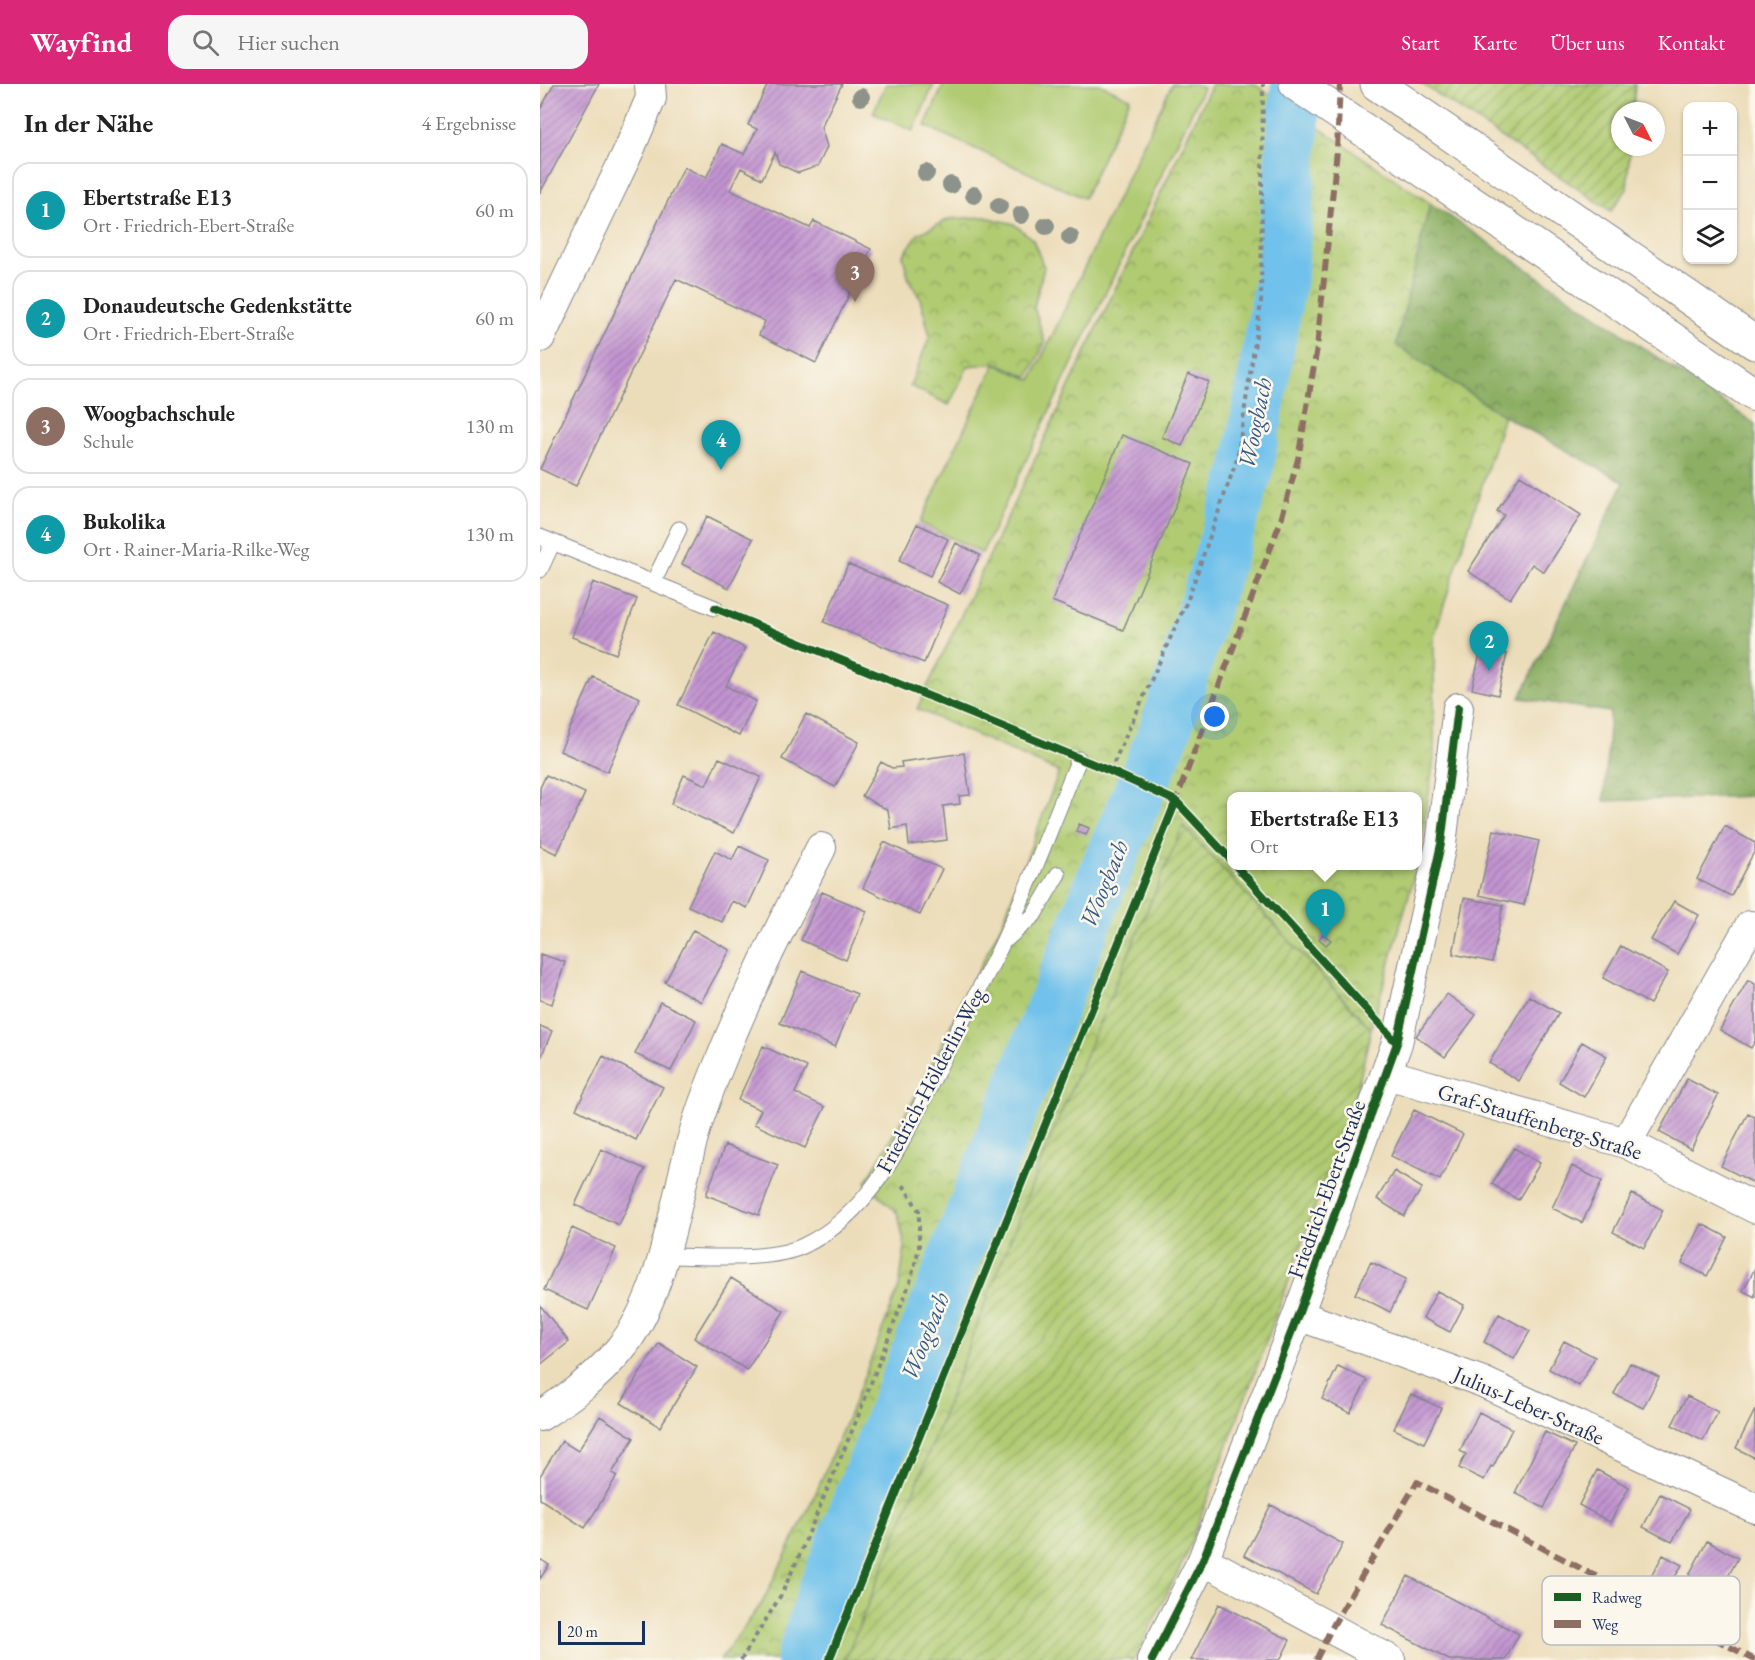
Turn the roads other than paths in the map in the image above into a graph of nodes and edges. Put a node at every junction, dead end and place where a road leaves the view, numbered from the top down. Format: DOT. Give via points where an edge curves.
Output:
graph roads {
  1 [pos="650,84"];
  2 [pos="1296,84"];
  3 [pos="1377,84"];
  4 [pos="540,337"];
  5 [pos="1755,343"];
  6 [pos="1755,395"];
  7 [pos="679,529"];
  8 [pos="546,540"];
  9 [pos="540,570"];
  10 [pos="653,583"];
  11 [pos="715,608"];
  12 [pos="1458,708"];
  13 [pos="1079,759"];
  14 [pos="820,848"];
  15 [pos="1058,874"];
  16 [pos="1755,928"];
  17 [pos="1003,942"];
  18 [pos="1387,1074"];
  19 [pos="1626,1143"];
  20 [pos="1755,1208"];
  21 [pos="664,1256"];
  22 [pos="1298,1315"];
  23 [pos="540,1416"];
  24 [pos="1755,1508"];
  25 [pos="1203,1560"];
  26 [pos="1152,1660"];
  27 [pos="1390,1660"];
  1 -- 4 [label="street" via="651,98 629,150"];
  2 -- 6 [label="highway"];
  3 -- 5 [label="highway"];
  7 -- 10 [label="lane"];
  8 -- 9 [label="lane"];
  8 -- 10 [label="lane"];
  10 -- 11 [label="lane"];
  12 -- 18 [label="street, Friedrich-Ebert-Straße" via="1441,844"];
  13 -- 17 [label="lane, Friedrich-Hölderlin-Weg"];
  14 -- 21 [label="street" via="763,962 719,1063 690,1149"];
  15 -- 17 [label="lane" via="1034,915"];
  16 -- 19 [label="street" via="1750,926"];
  17 -- 21 [label="lane, Friedrich-Hölderlin-Weg" via="886,1168 853,1210 829,1232 772,1256"];
  18 -- 19 [label="street, Graf-Stauffenberg-Straße"];
  18 -- 22 [label="street, Friedrich-Ebert-Straße"];
  19 -- 20 [label="street, Graf-Stauffenberg-Straße"];
  21 -- 23 [label="street" via="647,1305 621,1348 580,1390"];
  22 -- 24 [label="street, Julius-Leber-Straße" via="1483,1382"];
  22 -- 25 [label="street, Friedrich-Ebert-Straße"];
  25 -- 26 [label="street, Friedrich-Ebert-Straße"];
  25 -- 27 [label="street"];
}
